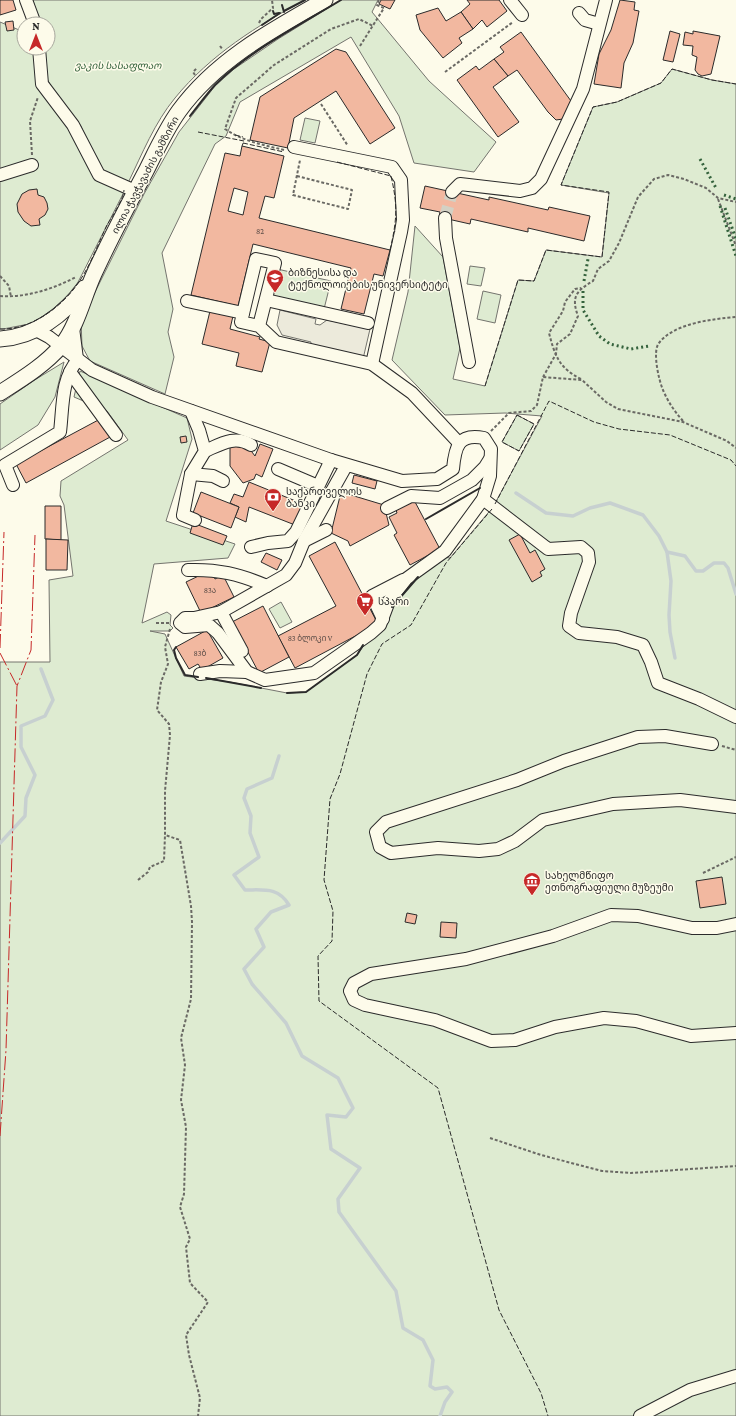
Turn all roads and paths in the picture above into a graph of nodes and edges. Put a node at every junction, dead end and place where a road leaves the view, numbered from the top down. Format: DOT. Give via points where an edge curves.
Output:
graph roads {
  1 [pos="26,0"];
  2 [pos="272,0"];
  3 [pos="325,0"];
  4 [pos="379,0"];
  5 [pos="510,0"];
  6 [pos="606,0"];
  7 [pos="579,13"];
  8 [pos="522,15"];
  9 [pos="32,16"];
  10 [pos="261,19"];
  11 [pos="600,24"];
  12 [pos="373,26"];
  13 [pos="360,46"];
  14 [pos="40,56"];
  15 [pos="197,68"];
  16 [pos="445,72"];
  17 [pos="196,75"];
  18 [pos="42,84"];
  19 [pos="320,104"];
  20 [pos="294,151"];
  21 [pos="357,161"];
  22 [pos="32,166"];
  23 [pos="0,175"];
  24 [pos="297,176"];
  25 [pos="135,191"];
  26 [pos="452,192"];
  27 [pos="718,198"];
  28 [pos="736,202"];
  29 [pos="445,218"];
  30 [pos="736,246"];
  31 [pos="0,276"];
  32 [pos="86,276"];
  33 [pos="582,288"];
  34 [pos="0,296"];
  35 [pos="11,297"];
  36 [pos="266,300"];
  37 [pos="187,301"];
  38 [pos="243,313"];
  39 [pos="736,317"];
  40 [pos="368,323"];
  41 [pos="259,326"];
  42 [pos="73,328"];
  43 [pos="36,330"];
  44 [pos="0,340"];
  45 [pos="60,346"];
  46 [pos="556,354"];
  47 [pos="78,360"];
  48 [pos="469,362"];
  49 [pos="372,364"];
  50 [pos="70,372"];
  51 [pos="542,376"];
  52 [pos="582,380"];
  53 [pos="0,393"];
  54 [pos="190,411"];
  55 [pos="683,422"];
  56 [pos="116,435"];
  57 [pos="484,438"];
  58 [pos="459,442"];
  59 [pos="251,444"];
  60 [pos="736,448"];
  61 [pos="204,453"];
  62 [pos="490,459"];
  63 [pos="331,460"];
  64 [pos="346,466"];
  65 [pos="278,469"];
  66 [pos="191,474"];
  67 [pos="13,485"];
  68 [pos="318,486"];
  69 [pos="483,499"];
  70 [pos="387,508"];
  71 [pos="195,520"];
  72 [pos="326,530"];
  73 [pos="304,542"];
  74 [pos="251,547"];
  75 [pos="188,570"];
  76 [pos="406,579"];
  77 [pos="267,586"];
  78 [pos="221,612"];
  79 [pos="383,619"];
  80 [pos="169,623"];
  81 [pos="242,651"];
  82 [pos="248,672"];
  83 [pos="200,674"];
  84 [pos="736,717"];
  85 [pos="712,744"];
  86 [pos="736,750"];
  87 [pos="736,807"];
  88 [pos="165,835"];
  89 [pos="736,857"];
  90 [pos="703,873"];
  91 [pos="138,880"];
  92 [pos="736,924"];
  93 [pos="736,1033"];
  94 [pos="490,1138"];
  95 [pos="736,1166"];
  96 [pos="736,1376"];
  97 [pos="198,1416"];
  98 [pos="640,1416"];
  1 -- 9 [label="street"];
  2 -- 10 [label="path" via="273,8"];
  3 -- 25 [label="main road, ილია ჭავჭავაძის გამზირი" via="253,42 205,82 170,124"];
  4 -- 12 [label="path" via="377,5 384,8"];
  5 -- 8 [label="street"];
  6 -- 11 [label="street"];
  7 -- 11 [label="street" via="585,20"];
  8 -- 16 [label="path"];
  11 -- 26 [label="street" via="583,89 541,179 532,188 520,191 460,184"];
  12 -- 13 [label="path"];
  12 -- 20 [label="path" via="359,19 335,27 283,59 236,98 225,129 234,136 250,142"];
  14 -- 18 [label="street"];
  15 -- 17 [label="path" via="193,72"];
  18 -- 22 [label="path" via="30,121"];
  18 -- 25 [label="street" via="73,126 99,175"];
  19 -- 21 [label="path"];
  20 -- 21 [label="street"];
  20 -- 24 [label="path"];
  21 -- 49 [label="street" via="392,167 401,180 402,187 401,232"];
  22 -- 23 [label="street"];
  24 -- 24 [label="path" via="293,195 348,208 352,190"];
  25 -- 32 [label="main road, ილია ჭავჭავაძის გამზირი"];
  27 -- 28 [label="path"];
  27 -- 30 [label="path"];
  27 -- 33 [label="path" via="706,188 684,179 668,175 654,179 638,197 609,262 598,270 593,281"];
  29 -- 48 [label="street" via="446,238"];
  31 -- 35 [label="path" via="9,286"];
  32 -- 35 [label="path" via="50,289"];
  32 -- 42 [label="main road"];
  32 -- 43 [label="main road" via="71,304"];
  33 -- 46 [label="path" via="574,304 578,316 570,334 557,344"];
  33 -- 46 [label="path" via="575,289 565,302 563,311 549,333"];
  34 -- 35 [label="path"];
  36 -- 38 [label="street" via="275,263 256,259"];
  36 -- 40 [label="street"];
  36 -- 41 [label="street"];
  37 -- 38 [label="street"];
  38 -- 41 [label="street" via="241,322"];
  39 -- 55 [label="path" via="691,324 676,330 658,343 655,354 662,389"];
  41 -- 49 [label="street" via="276,342"];
  42 -- 45 [label="main road"];
  42 -- 47 [label="street"];
  43 -- 44 [label="main road"];
  43 -- 45 [label="street"];
  45 -- 47 [label="street"];
  45 -- 53 [label="main road" via="27,375"];
  46 -- 51 [label="path"];
  46 -- 52 [label="path" via="560,364 569,373"];
  47 -- 50 [label="street"];
  47 -- 54 [label="street" via="92,370"];
  49 -- 58 [label="street" via="412,393"];
  50 -- 56 [label="street"];
  50 -- 67 [label="street" via="60,432 5,465"];
  51 -- 52 [label="path"];
  51 -- 57 [label="path" via="537,405 531,411 509,413"];
  52 -- 55 [label="path" via="606,402 618,408"];
  54 -- 61 [label="street" via="200,430"];
  54 -- 63 [label="street"];
  55 -- 60 [label="path" via="727,441"];
  57 -- 58 [label="street" via="466,438"];
  57 -- 62 [label="street" via="491,449"];
  58 -- 64 [label="street" via="454,451 453,469 437,478 402,481"];
  59 -- 61 [label="street" via="233,439"];
  61 -- 66 [label="street"];
  61 -- 66 [label="street" via="218,478"];
  62 -- 69 [label="street" via="490,476"];
  62 -- 70 [label="street" via="472,480 440,498 411,496"];
  63 -- 64 [label="street"];
  63 -- 68 [label="street"];
  64 -- 73 [label="street"];
  65 -- 68 [label="street"];
  66 -- 71 [label="street" via="183,514"];
  68 -- 74 [label="street" via="296,532 288,541"];
  69 -- 76 [label="street" via="445,551"];
  69 -- 84 [label="street" via="548,549 581,547 588,553 589,562 569,626 579,633 616,637 643,645 658,683"];
  72 -- 73 [label="street"];
  73 -- 77 [label="street" via="295,563 286,575"];
  75 -- 77 [label="street" via="231,572"];
  76 -- 79 [label="street" via="389,601"];
  76 -- 79 [label="street" via="372,596"];
  77 -- 78 [label="street"];
  78 -- 81 [label="street"];
  78 -- 82 [label="street" via="185,618 180,622 185,627 209,625"];
  79 -- 82 [label="street" via="371,633 314,673 265,680"];
  80 -- 88 [label="path" via="171,632 166,647 168,664 161,682 157,710 170,729 164,791"];
  82 -- 83 [label="street" via="220,671"];
  85 -- 86 [label="path"];
  85 -- 87 [label="street" via="665,736 638,737 564,760 517,780 386,822 376,832 380,847 391,853 438,848 479,851 498,849 515,841 544,820 613,804 680,800"];
  88 -- 91 [label="path" via="164,861 150,867"];
  88 -- 97 [label="path" via="180,840 191,906 191,999 181,1038 185,1065 181,1100 186,1127 184,1194 180,1206 190,1239 186,1247 190,1283 208,1302 186,1335 200,1398"];
  89 -- 90 [label="path"];
  92 -- 93 [label="street" via="717,928 692,928 638,916 611,915 553,936 466,960 371,974 354,983 350,991 354,1000 365,1005 435,1020 491,1041 515,1040 555,1027 604,1018 636,1021 692,1036"];
  94 -- 95 [label="path" via="540,1155 602,1171 631,1173"];
  96 -- 98 [label="street" via="690,1390"];
}
